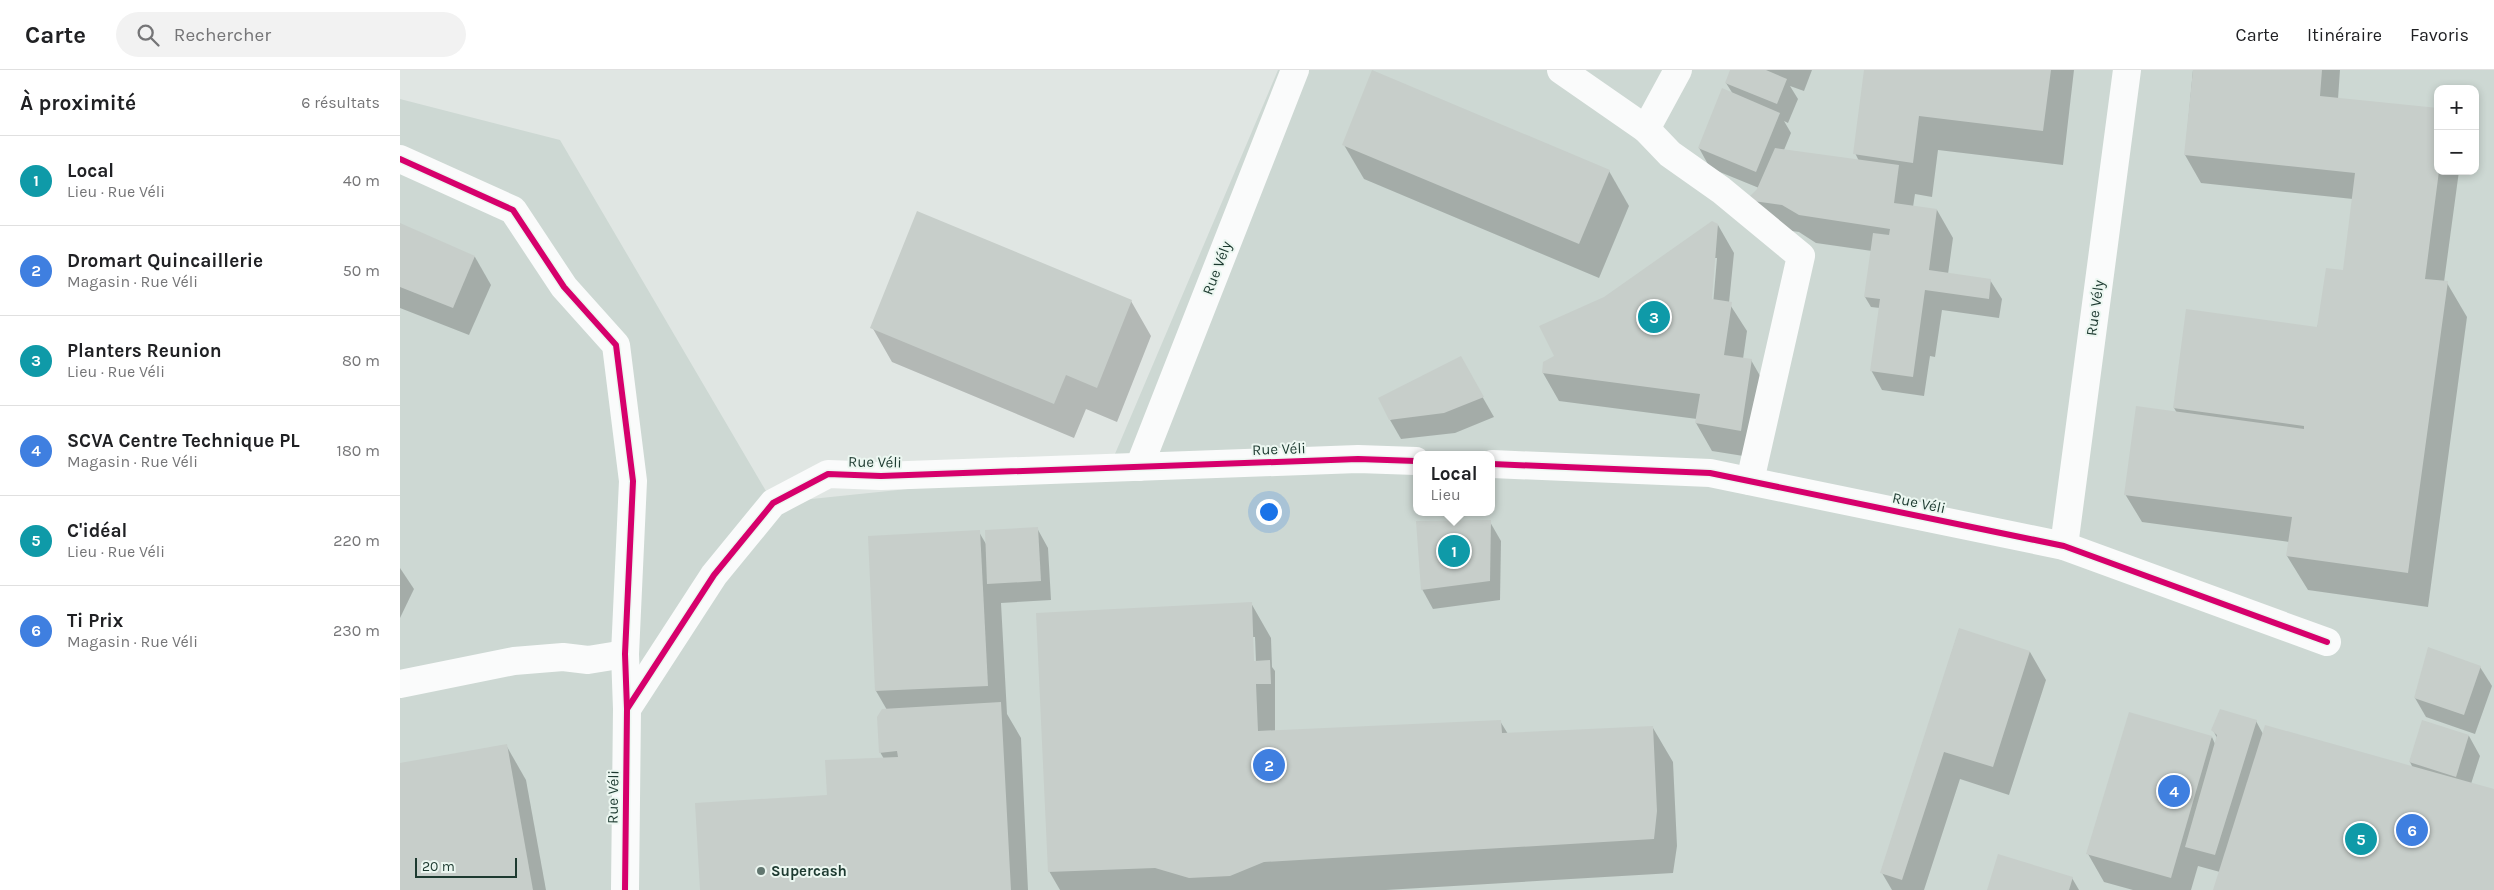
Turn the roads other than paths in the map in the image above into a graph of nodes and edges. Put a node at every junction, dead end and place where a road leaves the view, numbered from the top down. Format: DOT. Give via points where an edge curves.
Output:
graph roads {
  1 [pos="1295,70"];
  2 [pos="1561,70"];
  3 [pos="1678,70"];
  4 [pos="2127,70"];
  5 [pos="1646,129"];
  6 [pos="400,159"];
  7 [pos="1413,461"];
  8 [pos="1495,464"];
  9 [pos="1140,467"];
  10 [pos="1750,481"];
  11 [pos="2064,546"];
  12 [pos="2327,642"];
  13 [pos="625,654"];
  14 [pos="400,684"];
  15 [pos="627,709"];
  16 [pos="625,890"];
  1 -- 9 [label="street, Rue Vély"];
  2 -- 5 [label="street"];
  3 -- 5 [label="street"];
  4 -- 11 [label="street, Rue Vély"];
  5 -- 10 [label="street" via="1670,154 1721,190 1801,256"];
  6 -- 13 [label="street" via="513,210 564,287 616,345 634,482"];
  7 -- 9 [label="street, Rue Véli" via="1358,459"];
  8 -- 10 [label="street, Rue Véli" via="1710,473"];
  9 -- 15 [label="street, Rue Véli" via="881,476 828,474 773,503 714,575"];
  10 -- 11 [label="street, Rue Véli"];
  11 -- 12 [label="street, Rue Véli"];
  13 -- 14 [label="street" via="588,660 563,657 514,661"];
  13 -- 15 [label="street"];
  15 -- 16 [label="street, Rue Véli"];
}
